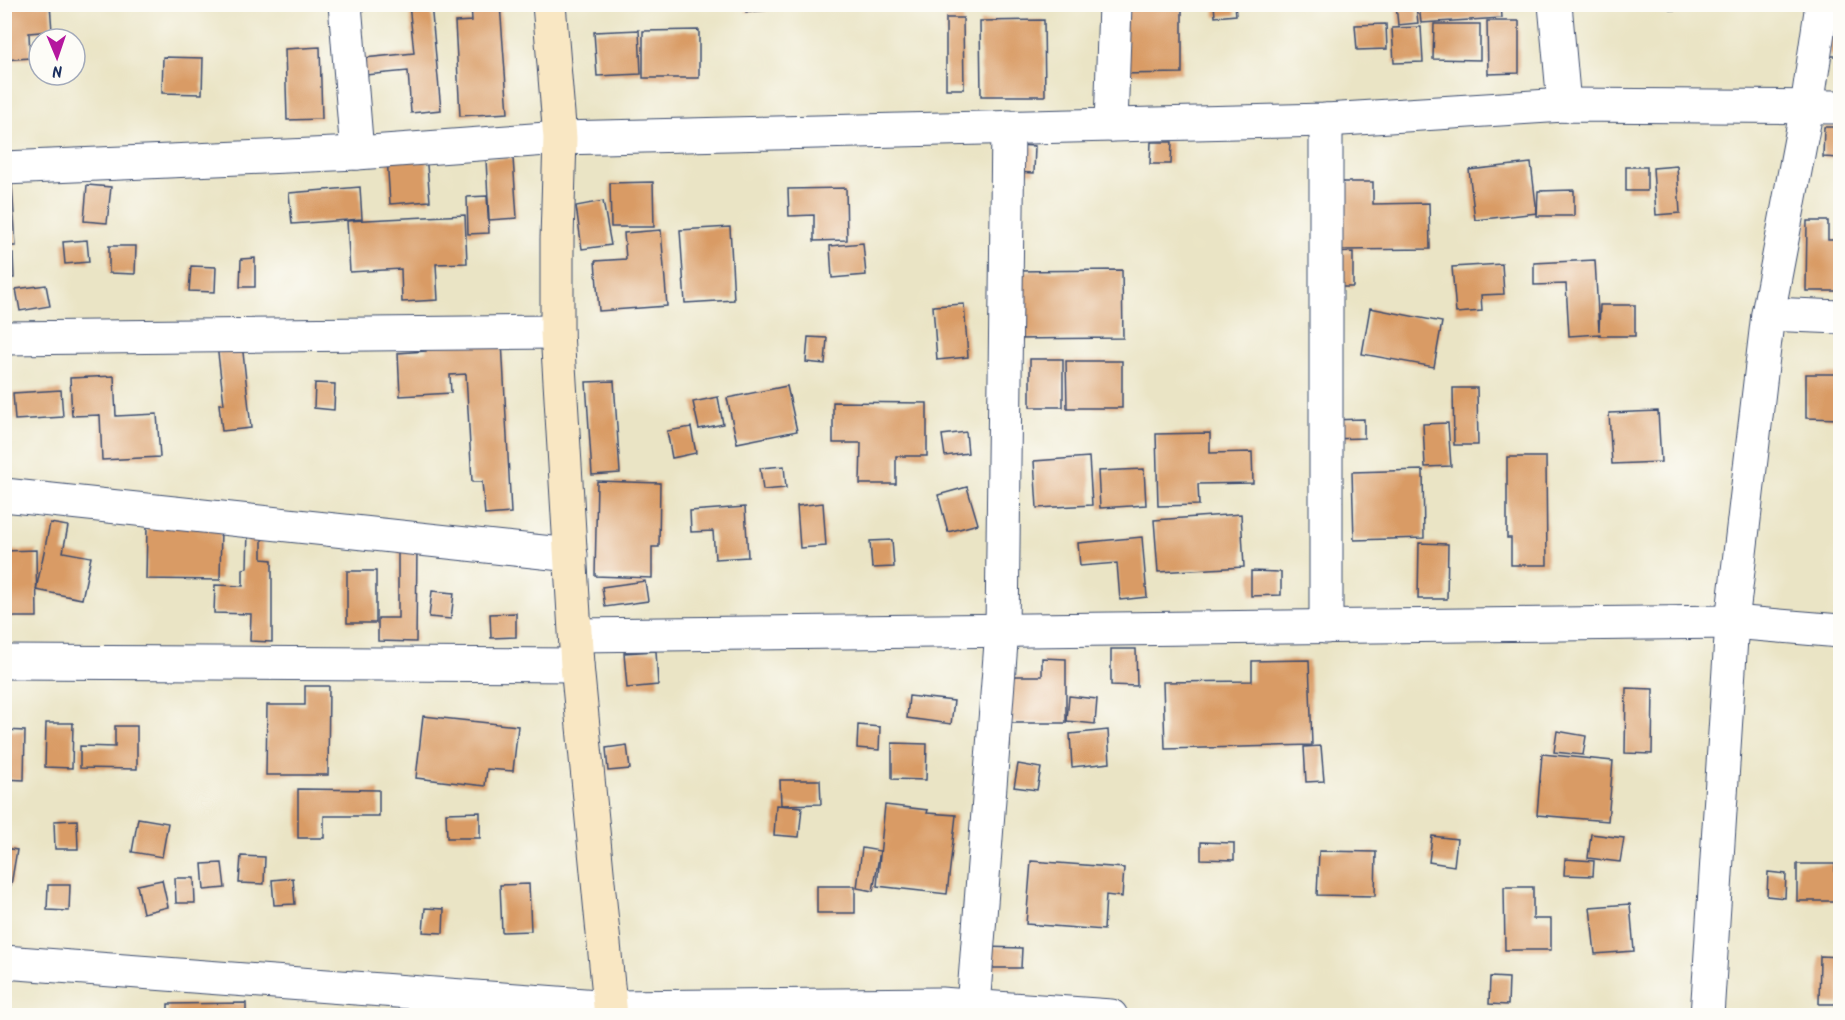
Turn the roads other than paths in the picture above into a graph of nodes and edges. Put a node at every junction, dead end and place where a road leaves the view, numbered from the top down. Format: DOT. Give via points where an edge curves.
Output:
graph roads {
  1 [pos="345,4"];
  2 [pos="549,4"];
  3 [pos="1115,4"];
  4 [pos="1555,4"];
  5 [pos="1822,4"];
  6 [pos="1564,105"];
  7 [pos="1807,106"];
  8 [pos="1840,107"];
  9 [pos="1326,120"];
  10 [pos="1111,125"];
  11 [pos="1008,127"];
  12 [pos="560,138"];
  13 [pos="357,153"];
  14 [pos="4,168"];
  15 [pos="1768,314"];
  16 [pos="1840,317"];
  17 [pos="557,332"];
  18 [pos="4,338"];
  19 [pos="4,495"];
  20 [pos="571,555"];
  21 [pos="1732,622"];
  22 [pos="1326,627"];
  23 [pos="1002,630"];
  24 [pos="1840,631"];
  25 [pos="577,650"];
  26 [pos="4,663"];
  27 [pos="4,962"];
  28 [pos="952,1009"];
  29 [pos="611,1011"];
  30 [pos="1111,1016"];
  31 [pos="1707,1016"];
  1 -- 13 [label="street"];
  2 -- 12 [label="street"];
  3 -- 10 [label="street"];
  4 -- 6 [label="street"];
  5 -- 7 [label="street"];
  6 -- 7 [label="street"];
  6 -- 9 [label="street"];
  7 -- 8 [label="street"];
  7 -- 15 [label="street"];
  9 -- 10 [label="street"];
  9 -- 22 [label="street"];
  10 -- 11 [label="street"];
  11 -- 12 [label="street"];
  11 -- 23 [label="street"];
  12 -- 13 [label="street"];
  12 -- 17 [label="street"];
  13 -- 14 [label="street"];
  15 -- 16 [label="street"];
  15 -- 21 [label="street"];
  17 -- 18 [label="street"];
  17 -- 20 [label="street"];
  19 -- 20 [label="street"];
  20 -- 25 [label="street"];
  21 -- 22 [label="street"];
  21 -- 24 [label="street"];
  21 -- 31 [label="street"];
  22 -- 23 [label="street"];
  23 -- 25 [label="street"];
  23 -- 28 [label="street"];
  25 -- 26 [label="street"];
  25 -- 29 [label="street"];
  27 -- 29 [label="street"];
  28 -- 29 [label="street"];
  28 -- 30 [label="street"];
}
